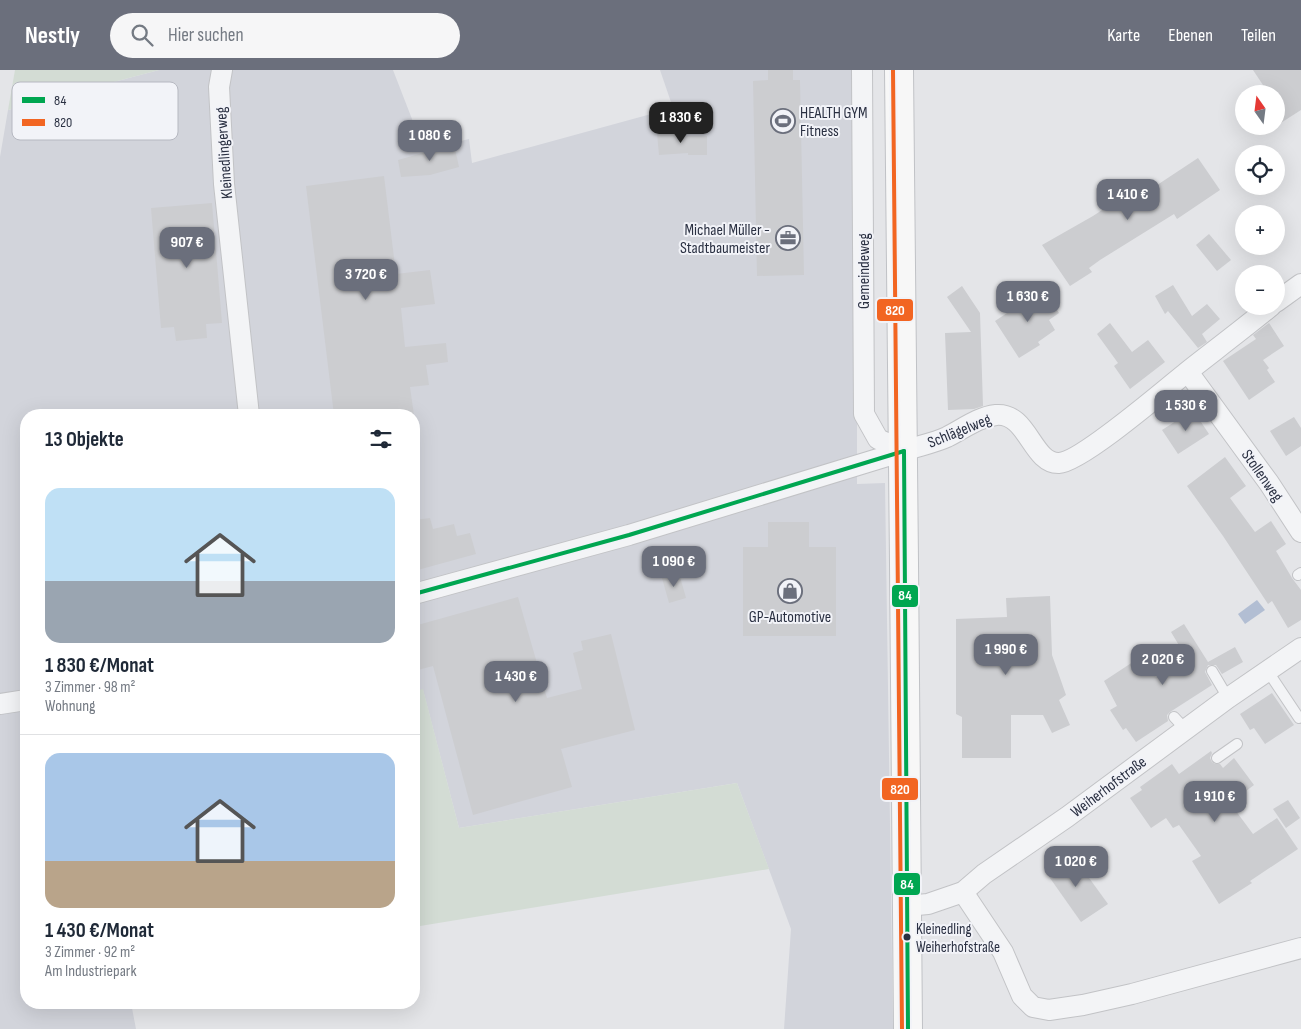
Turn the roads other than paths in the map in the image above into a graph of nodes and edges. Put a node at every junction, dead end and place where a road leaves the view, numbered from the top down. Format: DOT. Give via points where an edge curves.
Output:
graph roads {
  1 [pos="222,70"];
  2 [pos="862,70"];
  3 [pos="899,70"];
  4 [pos="1301,284"];
  5 [pos="1285,296"];
  6 [pos="1260,315"];
  7 [pos="1188,372"];
  8 [pos="248,409"];
  9 [pos="904,451"];
  10 [pos="1301,532"];
  11 [pos="420,592"];
  12 [pos="1301,648"];
  13 [pos="1267,670"];
  14 [pos="1212,671"];
  15 [pos="1228,698"];
  16 [pos="20,701"];
  17 [pos="0,704"];
  18 [pos="1299,718"];
  19 [pos="1237,744"];
  20 [pos="1217,758"];
  21 [pos="963,892"];
  22 [pos="906,906"];
  23 [pos="1301,948"];
  24 [pos="908,1029"];
  1 -- 8 [label="street, Kleinedlingerweg" via="219,87 224,184"];
  2 -- 9 [label="street, Gemeindeweg" via="864,414 878,439"];
  3 -- 9 [label="main road"];
  4 -- 5 [label="street"];
  6 -- 7 [label="street, Schlägelweg"];
  7 -- 9 [label="street, Schlägelweg" via="1129,419 1062,463 1055,463 1041,454 1023,428 1010,418 996,415 946,438"];
  7 -- 10 [label="street, Stollenweg"];
  9 -- 11 [label="street" via="629,535"];
  9 -- 22 [label="main road"];
  12 -- 13 [label="street, Weiherhofstraße"];
  13 -- 15 [label="street, Weiherhofstraße"];
  13 -- 18 [label="lane"];
  14 -- 15 [label="lane"];
  15 -- 21 [label="street, Weiherhofstraße" via="1180,723 1067,817"];
  16 -- 17 [label="street"];
  19 -- 20 [label="lane"];
  21 -- 22 [label="street, Weiherhofstraße" via="928,904"];
  21 -- 23 [label="street" via="1003,952 1022,996 1032,1007 1049,1010 1132,994"];
  22 -- 24 [label="main road"];
}
